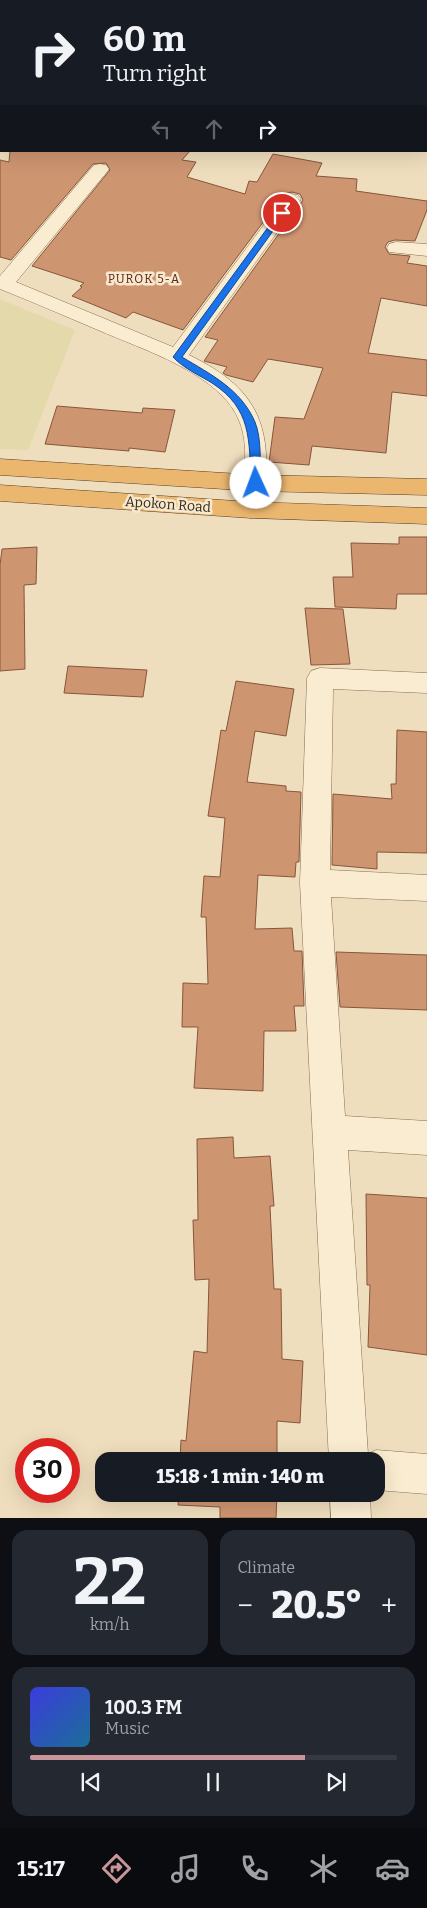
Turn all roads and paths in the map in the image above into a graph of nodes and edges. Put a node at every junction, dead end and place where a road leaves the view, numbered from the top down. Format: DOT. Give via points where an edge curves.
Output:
graph roads {
  1 [pos="100,169"];
  2 [pos="292,199"];
  3 [pos="396,248"];
  4 [pos="427,250"];
  5 [pos="2,283"];
  6 [pos="177,357"];
  7 [pos="0,467"];
  8 [pos="256,483"];
  9 [pos="427,487"];
  10 [pos="0,493"];
  11 [pos="251,510"];
  12 [pos="427,516"];
  13 [pos="427,684"];
  14 [pos="315,883"];
  15 [pos="427,888"];
  16 [pos="330,1132"];
  17 [pos="427,1138"];
  18 [pos="348,1452"];
  19 [pos="385,1471"];
  20 [pos="427,1474"];
  21 [pos="350,1502"];
  22 [pos="351,1518"];
  1 -- 5 [label="street"];
  2 -- 6 [label="street"];
  3 -- 4 [label="street"];
  5 -- 6 [label="street"];
  6 -- 8 [label="street" via="226,388 251,422"];
  7 -- 8 [label="highway, Apokon Road"];
  8 -- 9 [label="highway, Apokon Road"];
  8 -- 11 [label="street"];
  10 -- 11 [label="highway, Apokon Road"];
  11 -- 12 [label="highway, Apokon Road"];
  13 -- 14 [label="street" via="320,678"];
  14 -- 15 [label="street"];
  14 -- 16 [label="street"];
  16 -- 17 [label="street"];
  16 -- 18 [label="street"];
  19 -- 20 [label="street"];
  21 -- 22 [label="street"];
}
